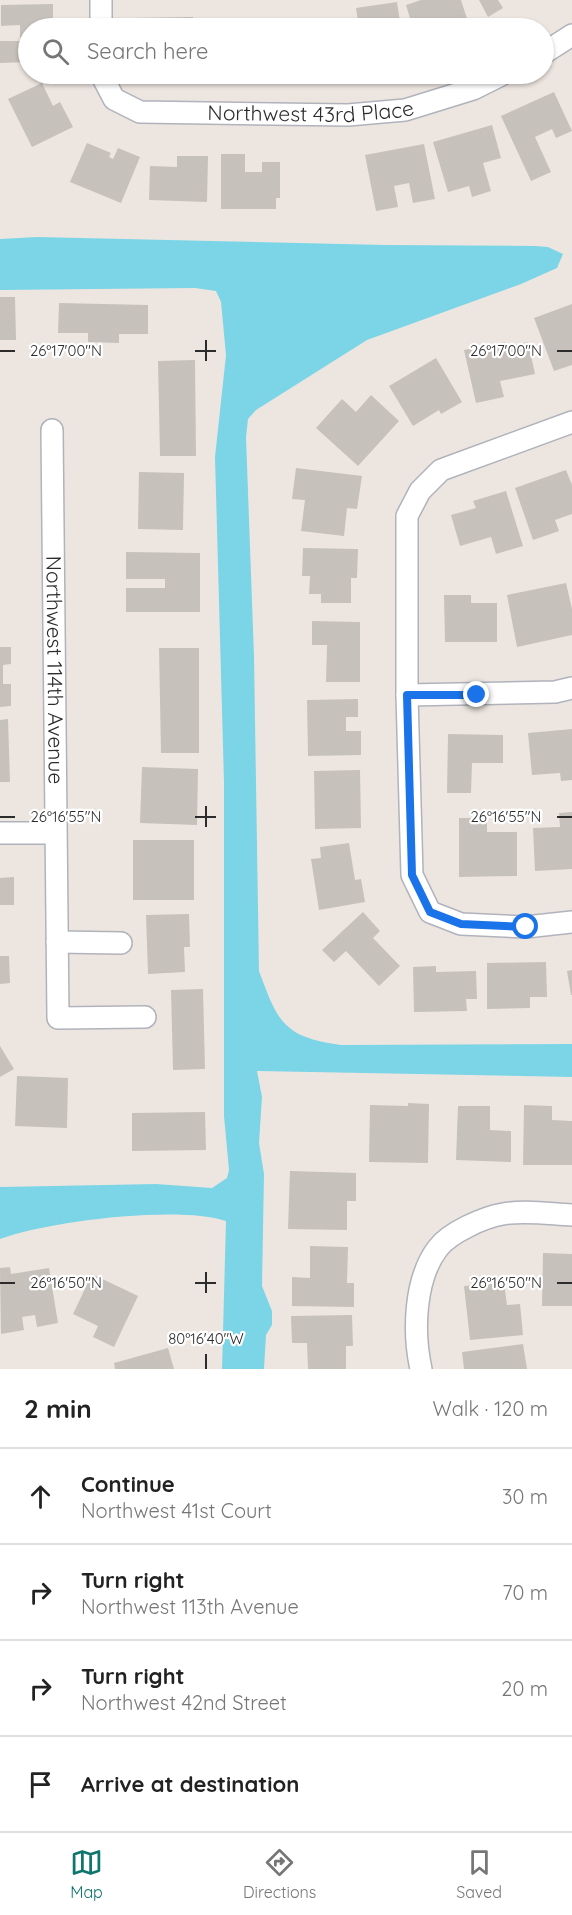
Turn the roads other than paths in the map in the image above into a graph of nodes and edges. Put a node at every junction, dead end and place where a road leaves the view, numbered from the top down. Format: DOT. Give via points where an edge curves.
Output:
graph roads {
  1 [pos="101,0"];
  2 [pos="101,18"];
  3 [pos="572,35"];
  4 [pos="554,46"];
  5 [pos="106,84"];
  6 [pos="483,84"];
  7 [pos="572,422"];
  8 [pos="52,430"];
  9 [pos="572,688"];
  10 [pos="407,695"];
  11 [pos="55,832"];
  12 [pos="0,833"];
  13 [pos="572,922"];
  14 [pos="57,942"];
  15 [pos="121,943"];
  16 [pos="146,1017"];
  17 [pos="572,1215"];
  18 [pos="421,1369"];
  1 -- 2 [label="street"];
  3 -- 4 [label="street"];
  5 -- 6 [label="street, Northwest 43rd Place" via="114,99 140,112 348,115 405,110"];
  7 -- 10 [label="street" via="441,470 420,491 407,516"];
  8 -- 11 [label="street, Northwest 114th Avenue"];
  9 -- 10 [label="street" via="555,692"];
  10 -- 13 [label="street" via="412,875 430,912 461,924 526,927"];
  11 -- 12 [label="street"];
  11 -- 14 [label="street, Northwest 114th Avenue"];
  14 -- 15 [label="street"];
  14 -- 16 [label="street, Northwest 114th Avenue" via="58,1018"];
  17 -- 18 [label="street" via="503,1214 467,1227 438,1247 422,1278 417,1322"];
}
